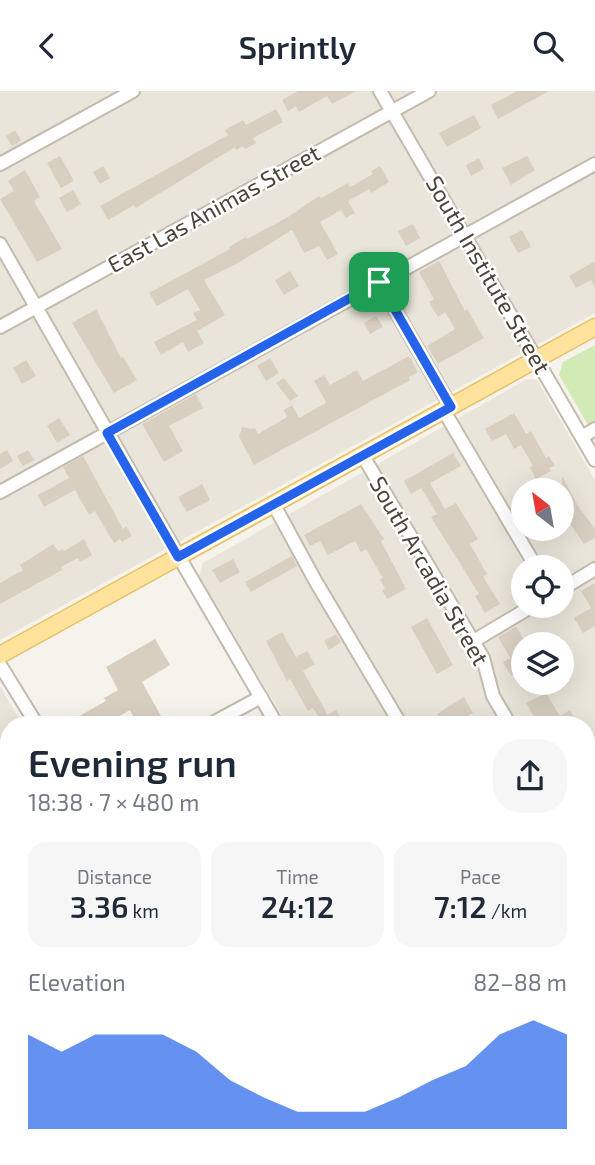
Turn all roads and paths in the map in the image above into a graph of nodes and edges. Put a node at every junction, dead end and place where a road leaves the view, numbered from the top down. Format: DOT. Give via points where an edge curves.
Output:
graph roads {
  1 [pos="133,91"];
  2 [pos="380,91"];
  3 [pos="429,91"];
  4 [pos="392,111"];
  5 [pos="0,164"];
  6 [pos="595,164"];
  7 [pos="464,235"];
  8 [pos="0,244"];
  9 [pos="379,282"];
  10 [pos="36,307"];
  11 [pos="0,327"];
  12 [pos="595,327"];
  13 [pos="536,359"];
  14 [pos="447,409"];
  15 [pos="595,429"];
  16 [pos="107,433"];
  17 [pos="582,437"];
  18 [pos="363,456"];
  19 [pos="595,460"];
  20 [pos="0,492"];
  21 [pos="274,505"];
  22 [pos="529,555"];
  23 [pos="178,557"];
  24 [pos="595,569"];
  25 [pos="574,582"];
  26 [pos="512,618"];
  27 [pos="472,642"];
  28 [pos="0,655"];
  29 [pos="0,665"];
  30 [pos="261,697"];
  31 [pos="31,716"];
  32 [pos="225,716"];
  33 [pos="272,716"];
  34 [pos="396,716"];
  35 [pos="505,716"];
  1 -- 5 [label="street"];
  2 -- 4 [label="street, South Institute Street"];
  3 -- 4 [label="street, East Las Animas Street"];
  4 -- 7 [label="street, South Institute Street"];
  4 -- 10 [label="street, East Las Animas Street"];
  6 -- 7 [label="street"];
  7 -- 9 [label="street"];
  7 -- 13 [label="street, South Institute Street"];
  8 -- 10 [label="street"];
  9 -- 14 [label="street"];
  9 -- 16 [label="street"];
  10 -- 11 [label="street, East Las Animas Street"];
  10 -- 16 [label="street"];
  12 -- 13 [label="main road"];
  13 -- 14 [label="main road"];
  13 -- 17 [label="street, South Institute Street"];
  14 -- 18 [label="main road"];
  14 -- 22 [label="street"];
  15 -- 17 [label="street"];
  16 -- 20 [label="street"];
  16 -- 23 [label="street"];
  17 -- 19 [label="street, South Institute Street"];
  18 -- 21 [label="main road"];
  18 -- 27 [label="street, South Arcadia Street"];
  21 -- 23 [label="main road"];
  21 -- 34 [label="street"];
  23 -- 28 [label="main road"];
  23 -- 30 [label="street"];
  24 -- 25 [label="street"];
  26 -- 27 [label="street"];
  27 -- 35 [label="street, South Arcadia Street" via="483,658 493,696"];
  29 -- 31 [label="street"];
  30 -- 32 [label="street"];
  30 -- 33 [label="street"];
}
